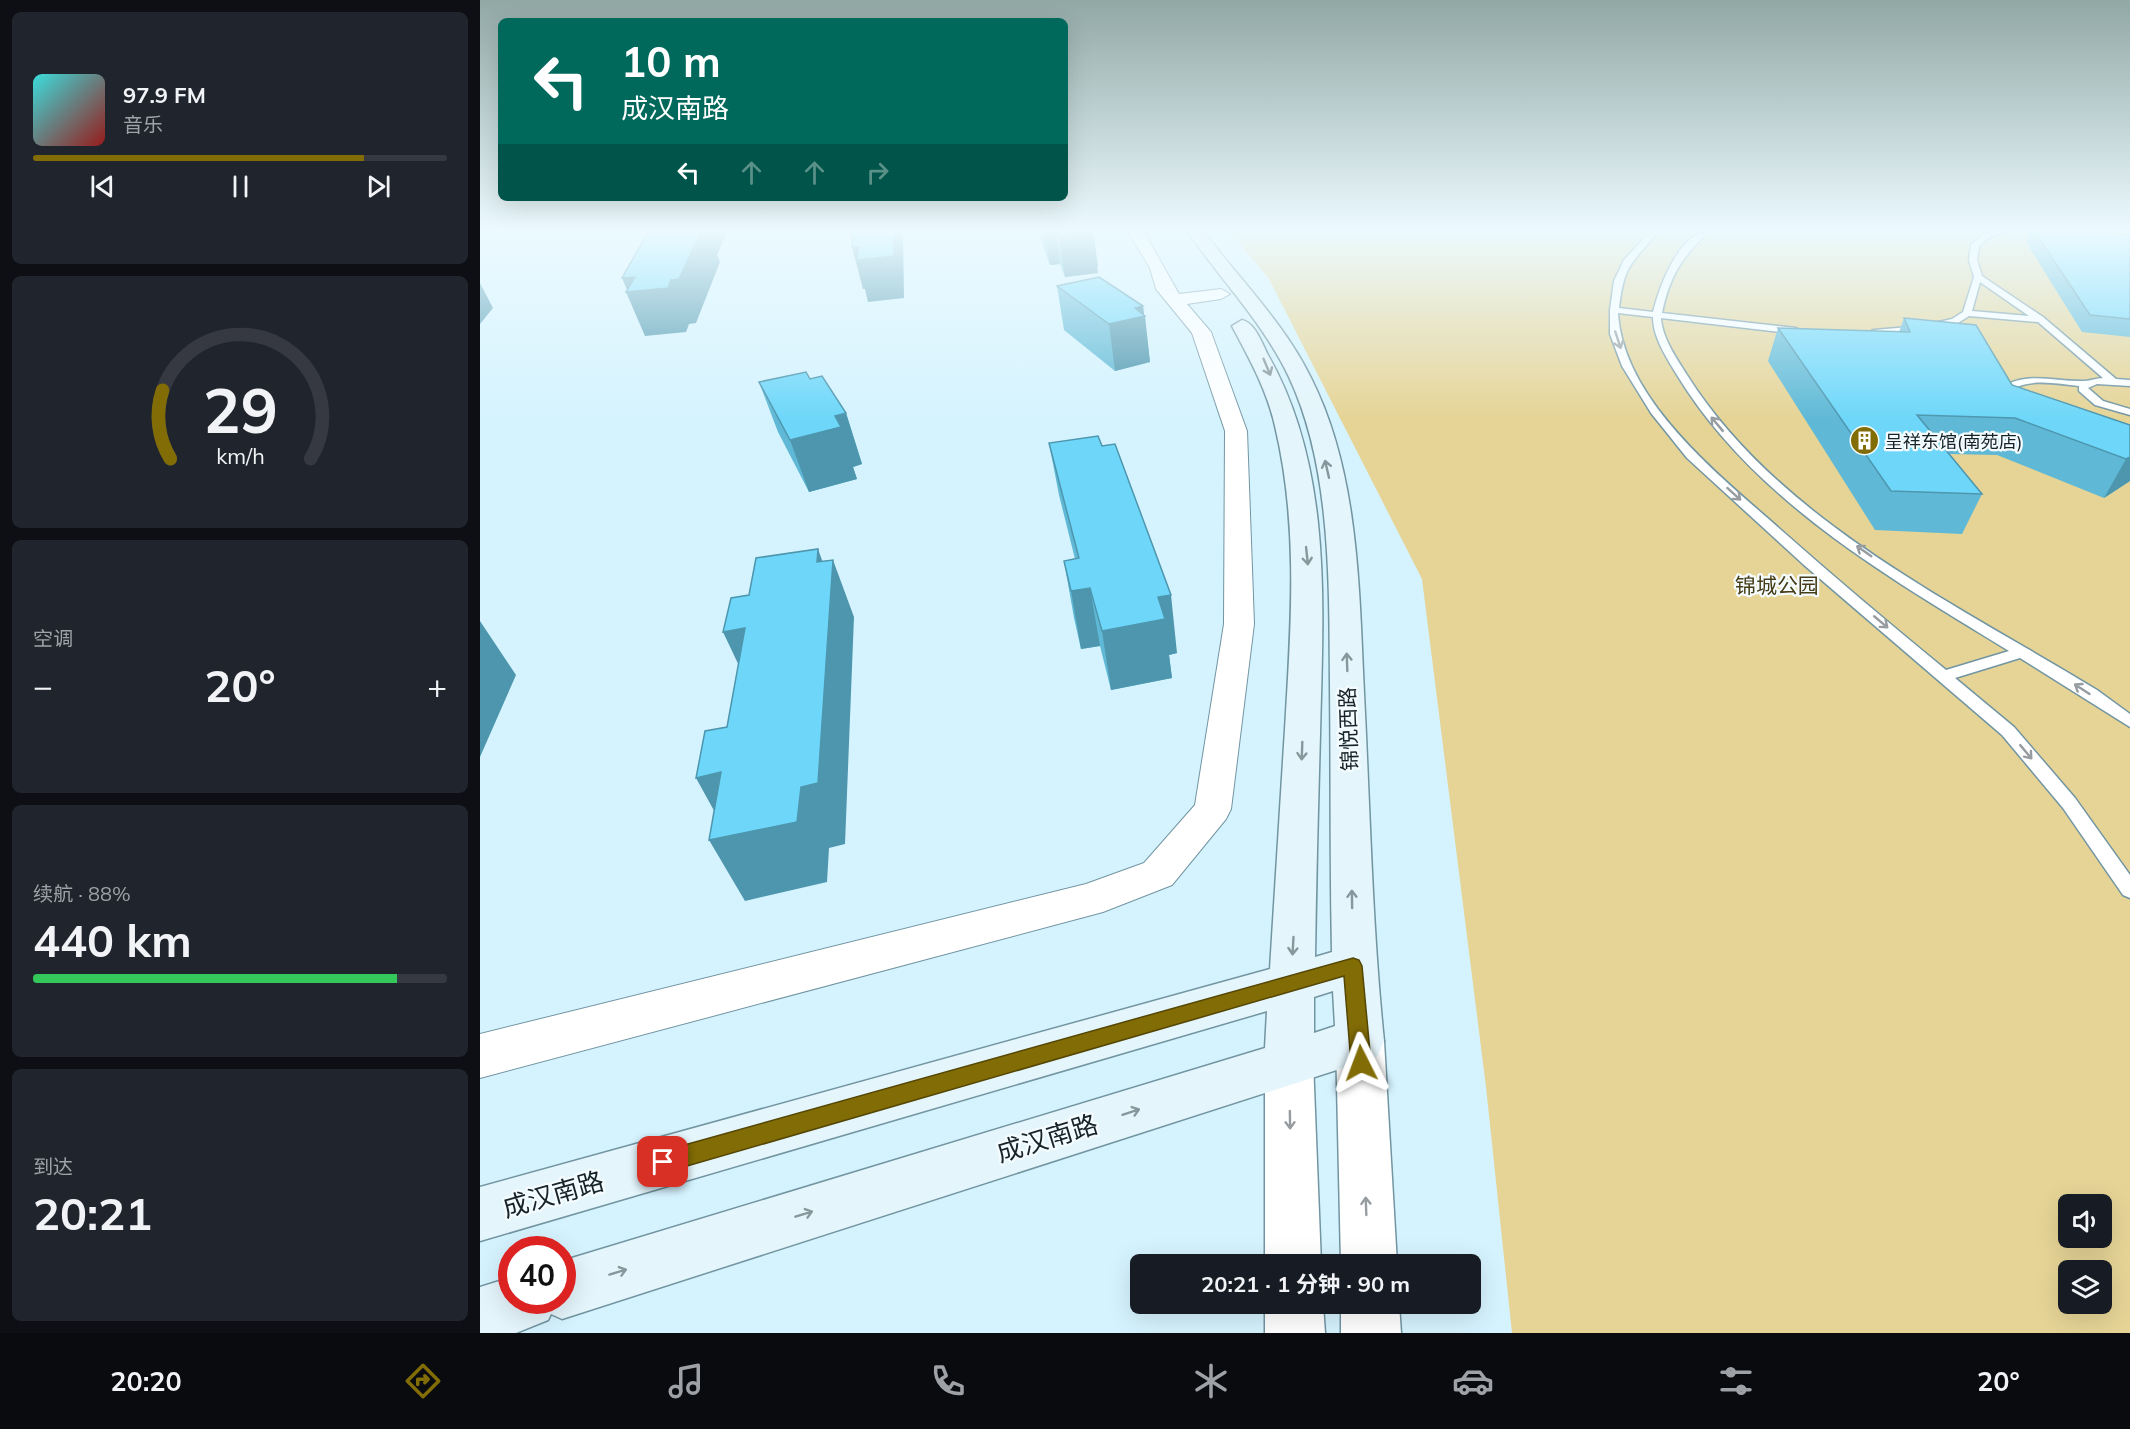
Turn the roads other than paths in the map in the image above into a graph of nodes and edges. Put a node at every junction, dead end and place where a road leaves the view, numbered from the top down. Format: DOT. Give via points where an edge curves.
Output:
graph roads {
  1 [pos="1169,294"];
  2 [pos="1219,294"];
  3 [pos="1221,294"];
  4 [pos="1243,294"];
  5 [pos="1616,294"];
  6 [pos="1663,294"];
  7 [pos="1973,294"];
  8 [pos="2003,294"];
  9 [pos="1174,300"];
  10 [pos="1614,310"];
  11 [pos="1967,312"];
  12 [pos="1657,316"];
  13 [pos="2040,319"];
  14 [pos="1809,333"];
  15 [pos="1863,333"];
  16 [pos="2112,381"];
  17 [pos="2130,383"];
  18 [pos="2086,384"];
  19 [pos="2012,404"];
  20 [pos="2130,412"];
  21 [pos="2022,652"];
  22 [pos="1944,676"];
  23 [pos="2130,722"];
  24 [pos="2130,890"];
  25 [pos="1353,966"];
  26 [pos="1291,982"];
  27 [pos="1360,1041"];
  28 [pos="480,1056"];
  29 [pos="1289,1061"];
  30 [pos="480,1214"];
  31 [pos="1293,1254"];
  32 [pos="1369,1254"];
  33 [pos="576,1286"];
  34 [pos="498,1310"];
  35 [pos="1294,1314"];
  36 [pos="1370,1314"];
  37 [pos="480,1316"];
  38 [pos="1295,1333"];
  39 [pos="1371,1333"];
  1 -- 9 [label="street"];
  2 -- 9 [label="street"];
  3 -- 26 [label="main road, 锦悦西路, one-way" via="1264,359 1281,401 1294,448 1309,570"];
  25 -- 4 [label="main road, 锦悦西路, one-way" via="1344,569 1333,495 1310,400 1289,356"];
  5 -- 10 [label="lane"];
  6 -- 12 [label="lane"];
  7 -- 11 [label="lane"];
  8 -- 13 [label="lane"];
  9 -- 28 [label="street" via="1201,332 1236,431 1239,624 1213,808 1158,874 1089,900"];
  10 -- 12 [label="lane"];
  10 -- 22 [label="lane, one-way" via="1615,334 1627,366 1655,411 1691,456"];
  11 -- 13 [label="lane"];
  11 -- 15 [label="lane" via="1955,321 1920,329"];
  12 -- 14 [label="lane"];
  21 -- 12 [label="lane, one-way" via="1864,552 1779,488 1745,456 1682,378 1660,332"];
  13 -- 16 [label="lane"];
  16 -- 17 [label="lane"];
  16 -- 18 [label="lane"];
  18 -- 19 [label="lane" via="2038,381 2008,385 2002,398"];
  18 -- 20 [label="lane" via="2083,389 2088,396"];
  21 -- 22 [label="lane"];
  23 -- 21 [label="lane, one-way"];
  22 -- 24 [label="lane, one-way" via="2008,731 2069,803"];
  25 -- 26 [label="main road, 成汉南路"];
  25 -- 27 [label="main road, 锦悦西路"];
  26 -- 29 [label="main road, 锦悦西路"];
  26 -- 30 [label="main road, 成汉南路"];
  27 -- 29 [label="main road, 成汉南路"];
  32 -- 27 [label="street, 锦悦西路, one-way"];
  29 -- 31 [label="street, 锦悦西路, one-way"];
  33 -- 29 [label="main road, 成汉南路, one-way"];
  34 -- 37 [label="main road"];
  35 -- 38 [label="street"];
  36 -- 39 [label="street"];
}
